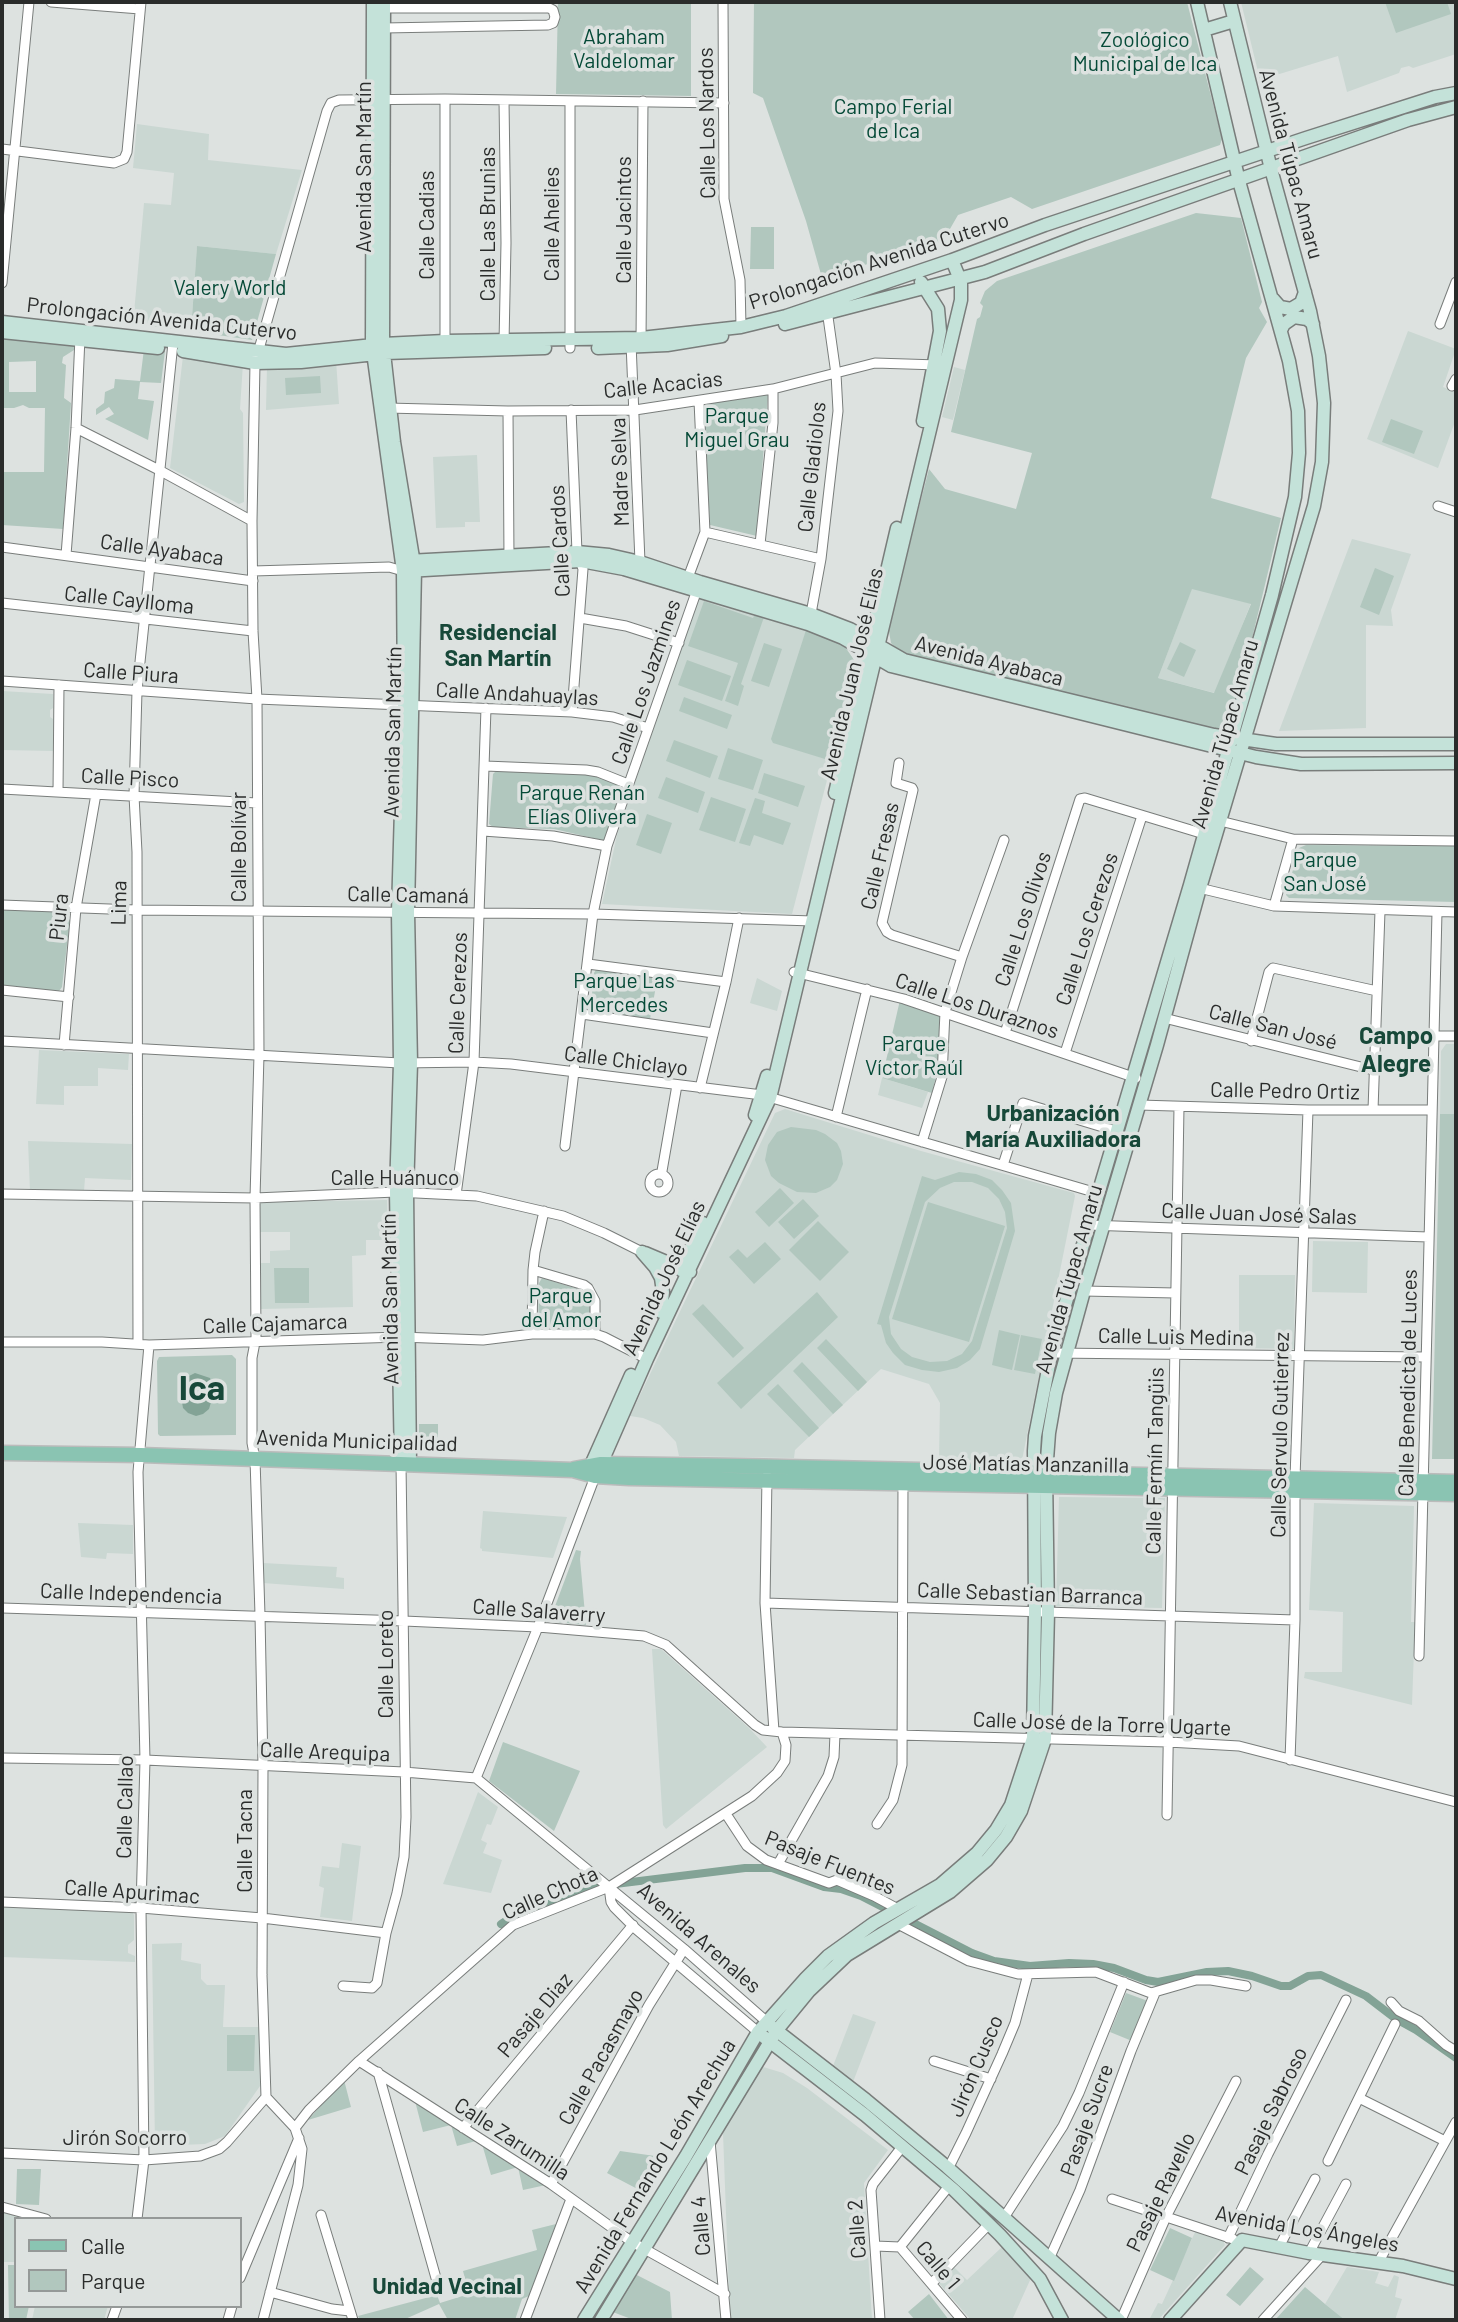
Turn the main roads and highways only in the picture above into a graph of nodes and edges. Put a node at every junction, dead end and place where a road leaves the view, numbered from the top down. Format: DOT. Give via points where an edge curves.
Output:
graph roads {
  1 [pos="2,1453"];
  2 [pos="595,1468"];
  3 [pos="1456,1482"];
  4 [pos="1424,1487"];
  5 [pos="1456,1494"];
  1 -- 2 [label="main road, Avenida Municipalidad"];
  2 -- 4 [label="main road, José Matías Manzanilla"];
  3 -- 4 [label="main road, José Matías Manzanilla"];
  4 -- 5 [label="main road, José Matías Manzanilla"];
}
